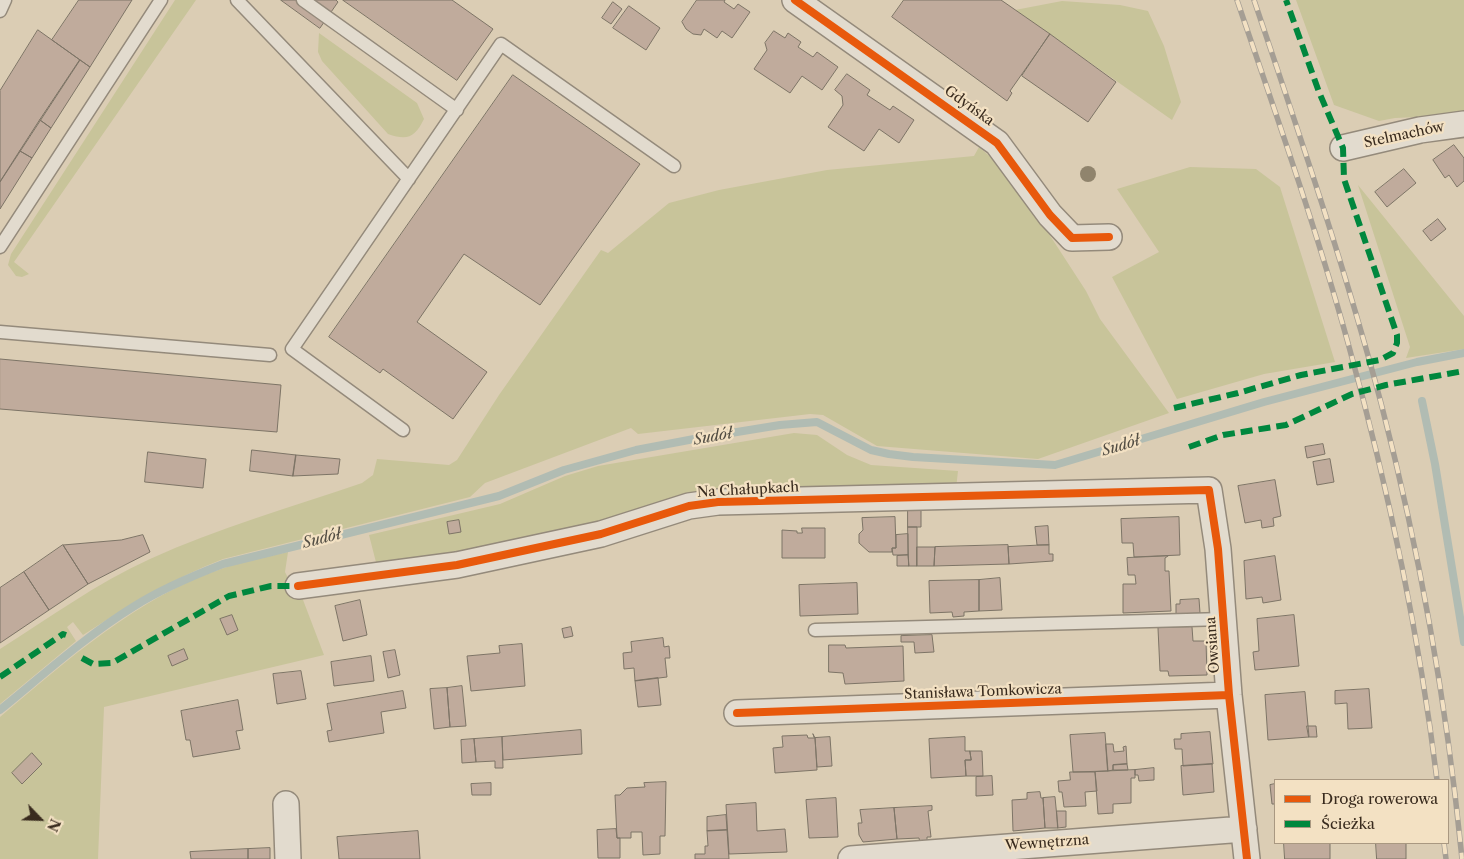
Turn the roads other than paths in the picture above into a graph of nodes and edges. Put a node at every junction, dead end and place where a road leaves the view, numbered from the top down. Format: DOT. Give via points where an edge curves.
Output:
graph roads {
  1 [pos="5,0"];
  2 [pos="161,0"];
  3 [pos="237,0"];
  4 [pos="303,0"];
  5 [pos="795,0"];
  6 [pos="0,11"];
  7 [pos="457,110"];
  8 [pos="1464,124"];
  9 [pos="1343,148"];
  10 [pos="674,166"];
  11 [pos="409,179"];
  12 [pos="1110,237"];
  13 [pos="0,247"];
  14 [pos="0,332"];
  15 [pos="270,355"];
  16 [pos="403,430"];
  17 [pos="1208,490"];
  18 [pos="298,586"];
  19 [pos="1224,618"];
  20 [pos="815,630"];
  21 [pos="1229,695"];
  22 [pos="737,713"];
  23 [pos="286,804"];
  24 [pos="1244,829"];
  25 [pos="288,859"];
  26 [pos="851,859"];
  27 [pos="1247,859"];
  1 -- 6 [label="lane"];
  2 -- 13 [label="lane"];
  3 -- 11 [label="lane"];
  4 -- 7 [label="lane"];
  5 -- 12 [label="street, Gdyńska" via="997,143 1050,216 1072,238"];
  7 -- 10 [label="lane" via="501,44"];
  7 -- 11 [label="lane"];
  8 -- 9 [label="street, Stelmachów" via="1420,130"];
  11 -- 16 [label="lane" via="292,349"];
  14 -- 15 [label="lane"];
  17 -- 18 [label="street, Na Chałupkach" via="718,502 689,506 601,534 458,565"];
  17 -- 19 [label="street, Owsiana"];
  19 -- 20 [label="lane"];
  19 -- 21 [label="street, Owsiana"];
  21 -- 22 [label="street, Stanisława Tomkowicza"];
  21 -- 24 [label="street, Owsiana"];
  23 -- 25 [label="street"];
  24 -- 26 [label="street, Wewnętrzna"];
  24 -- 27 [label="street, Owsiana"];
}
